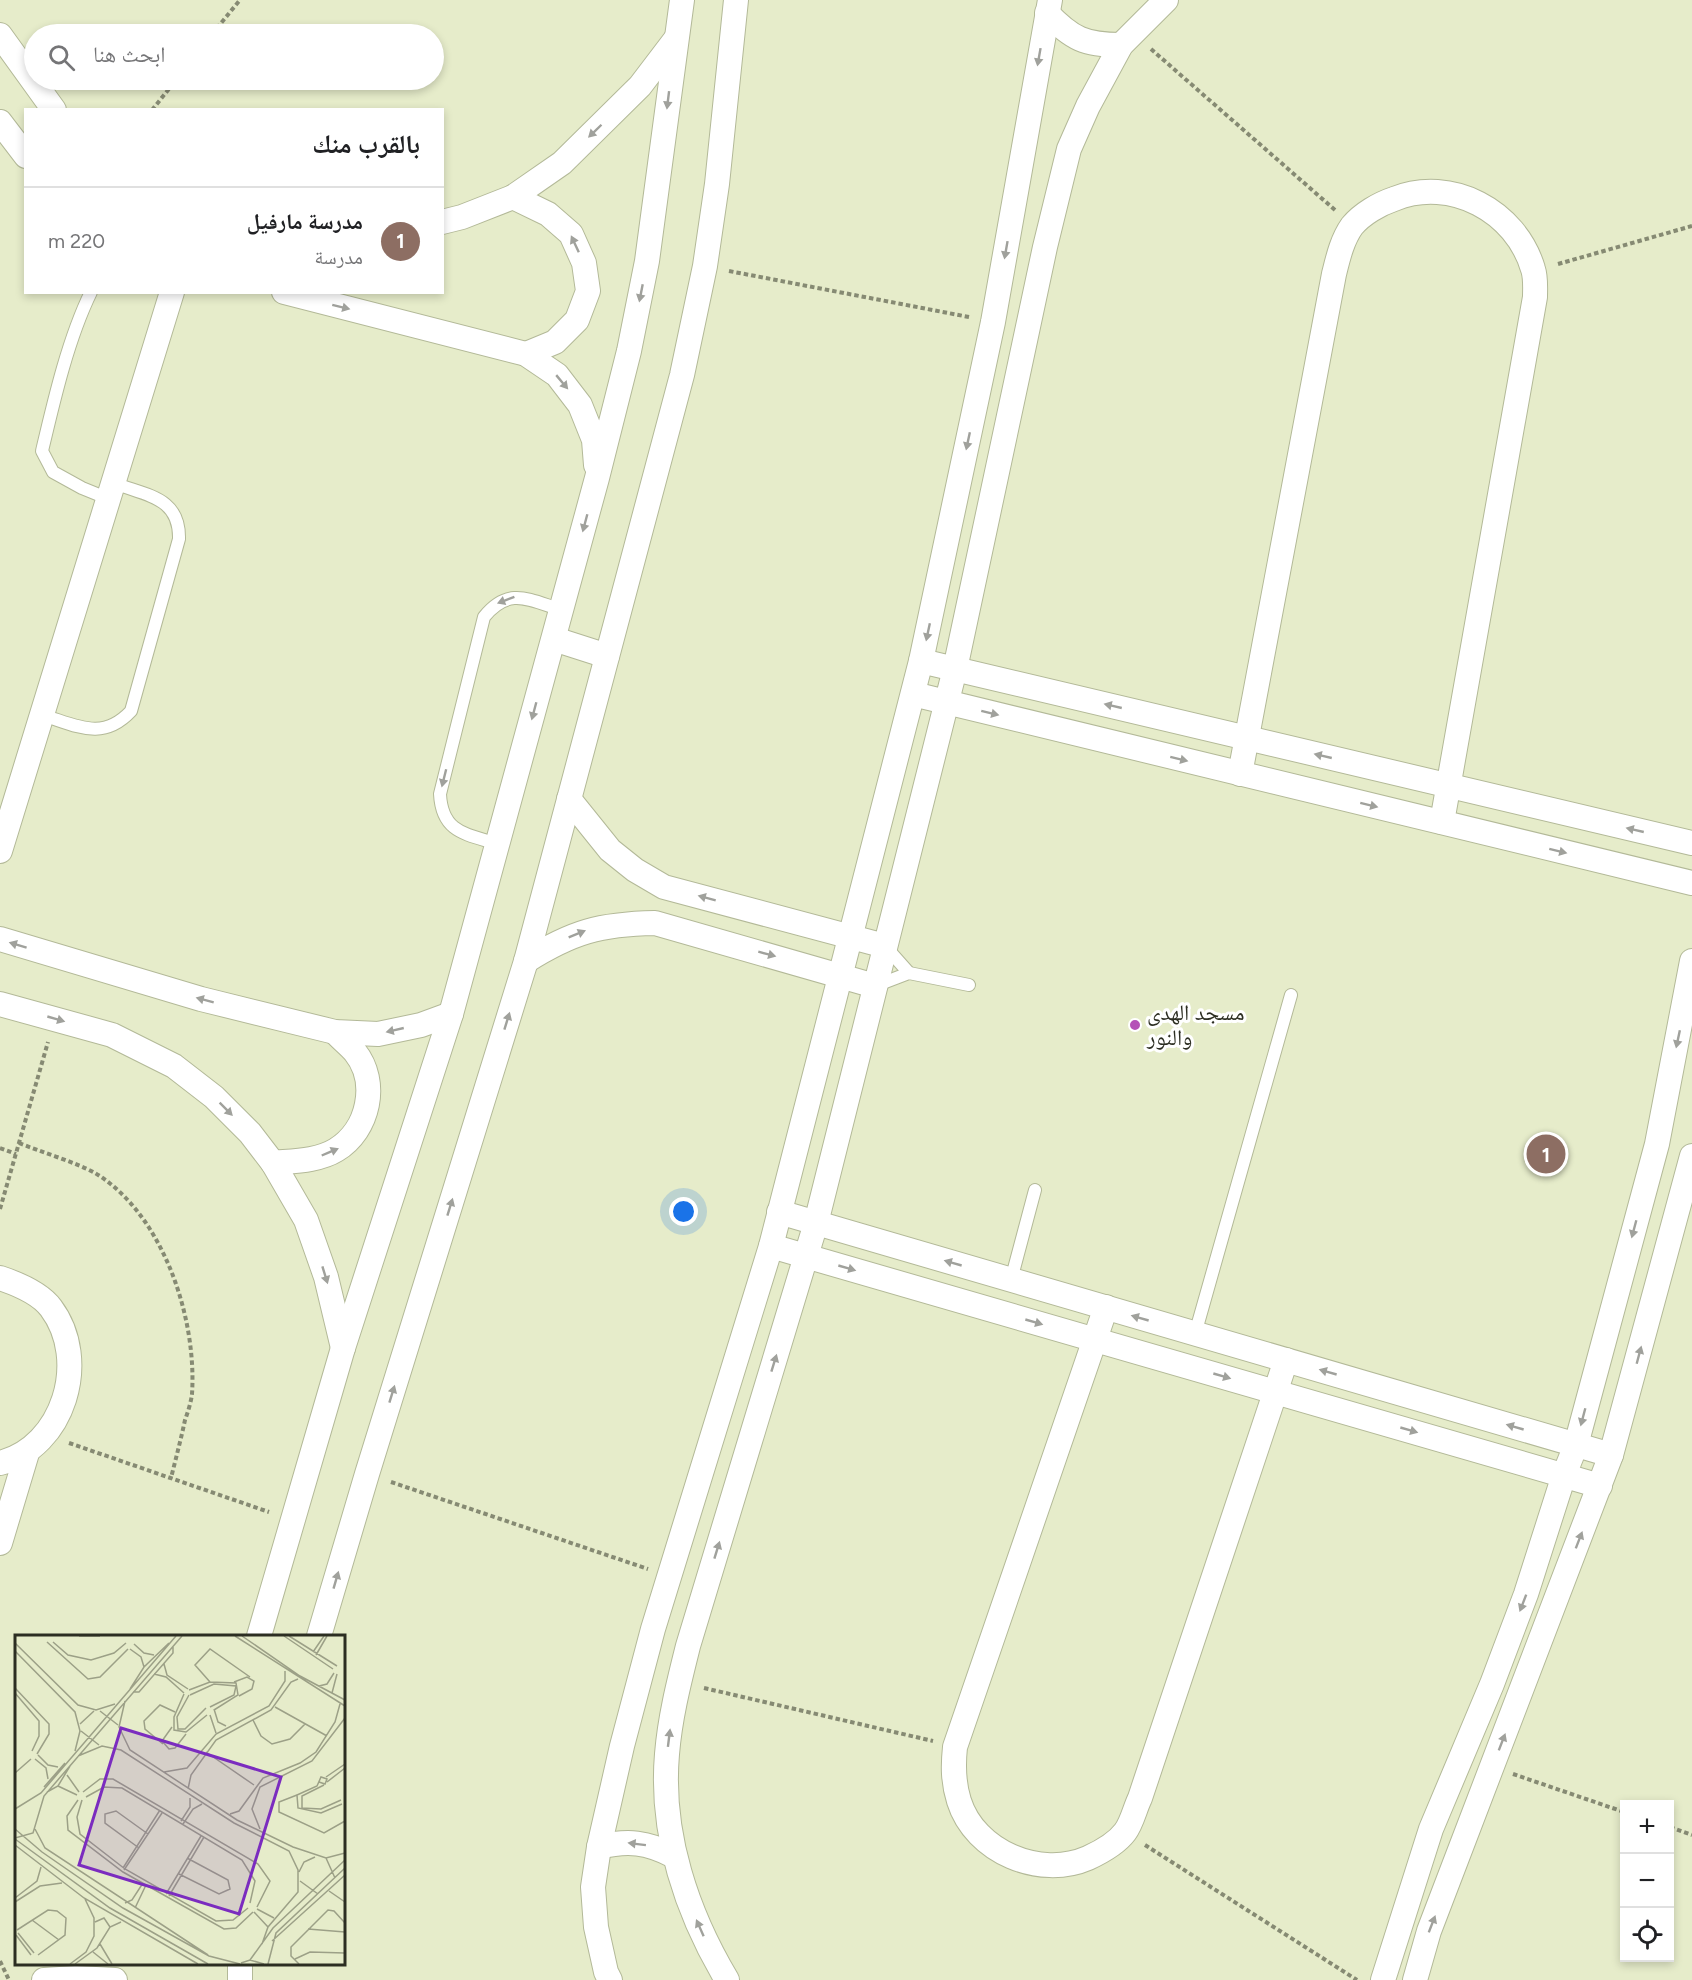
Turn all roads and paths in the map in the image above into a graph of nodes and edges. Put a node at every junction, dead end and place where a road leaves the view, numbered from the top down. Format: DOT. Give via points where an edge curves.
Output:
graph roads {
  1 [pos="240,0"];
  2 [pos="682,0"];
  3 [pos="736,0"];
  4 [pos="1166,0"];
  5 [pos="1048,6"];
  6 [pos="220,24"];
  7 [pos="0,35"];
  8 [pos="1127,39"];
  9 [pos="675,40"];
  10 [pos="24,68"];
  11 [pos="40,90"];
  12 [pos="168,90"];
  13 [pos="53,108"];
  14 [pos="154,108"];
  15 [pos="0,122"];
  16 [pos="24,153"];
  17 [pos="513,197"];
  18 [pos="444,222"];
  19 [pos="1353,225"];
  20 [pos="1692,226"];
  21 [pos="705,266"];
  22 [pos="1534,270"];
  23 [pos="90,294"];
  24 [pos="171,294"];
  25 [pos="292,294"];
  26 [pos="993,322"];
  27 [pos="526,354"];
  28 [pos="597,478"];
  29 [pos="111,491"];
  30 [pos="562,610"];
  31 [pos="554,639"];
  32 [pos="607,656"];
  33 [pos="921,661"];
  34 [pos="955,669"];
  35 [pos="913,694"];
  36 [pos="947,703"];
  37 [pos="42,715"];
  38 [pos="1248,738"];
  39 [pos="1240,774"];
  40 [pos="1447,786"];
  41 [pos="569,799"];
  42 [pos="1442,822"];
  43 [pos="1692,843"];
  44 [pos="498,844"];
  45 [pos="0,851"];
  46 [pos="1692,883"];
  47 [pos="850,936"];
  48 [pos="0,939"];
  49 [pos="885,946"];
  50 [pos="526,961"];
  51 [pos="1692,961"];
  52 [pos="909,973"];
  53 [pos="841,975"];
  54 [pos="969,985"];
  55 [pos="875,986"];
  56 [pos="1291,996"];
  57 [pos="0,1004"];
  58 [pos="451,1014"];
  59 [pos="54,1019"];
  60 [pos="335,1032"];
  61 [pos="19,1143"];
  62 [pos="1657,1144"];
  63 [pos="0,1148"];
  64 [pos="16,1154"];
  65 [pos="1692,1156"];
  66 [pos="273,1163"];
  67 [pos="1647,1181"];
  68 [pos="1035,1190"];
  69 [pos="1687,1193"];
  70 [pos="0,1209"];
  71 [pos="779,1212"];
  72 [pos="816,1223"];
  73 [pos="771,1246"];
  74 [pos="807,1256"];
  75 [pos="0,1278"];
  76 [pos="1011,1280"];
  77 [pos="1106,1307"];
  78 [pos="1195,1334"];
  79 [pos="1095,1340"];
  80 [pos="343,1348"];
  81 [pos="1286,1360"];
  82 [pos="1275,1392"];
  83 [pos="46,1435"];
  84 [pos="1575,1445"];
  85 [pos="27,1453"];
  86 [pos="1611,1455"];
  87 [pos="0,1463"];
  88 [pos="368,1474"];
  89 [pos="1564,1475"];
  90 [pos="171,1478"];
  91 [pos="1600,1486"];
  92 [pos="293,1520"];
  93 [pos="0,1543"];
  94 [pos="669,1576"];
  95 [pos="259,1635"];
  96 [pos="320,1635"];
  97 [pos="680,1682"];
  98 [pos="955,1747"];
  99 [pos="1493,1767"];
  100 [pos="1620,1811"];
  101 [pos="1674,1828"];
  102 [pos="1125,1832"];
  103 [pos="1692,1835"];
  104 [pos="599,1847"];
  105 [pos="674,1856"];
  106 [pos="0,1961"];
  107 [pos="64,1965"];
  108 [pos="9,1980"];
  109 [pos="43,1980"];
  110 [pos="115,1980"];
  111 [pos="610,1980"];
  112 [pos="727,1980"];
  113 [pos="1357,1980"];
  114 [pos="1383,1980"];
  115 [pos="1415,1980"];
  1 -- 6 [label="path"];
  2 -- 9 [label="street"];
  3 -- 21 [label="street"];
  4 -- 8 [label="street"];
  5 -- 8 [label="street" via="1064,30 1082,40 1101,45"];
  5 -- 26 [label="street, one-way"];
  7 -- 10 [label="street"];
  8 -- 19 [label="path"];
  8 -- 34 [label="street" via="1088,106 1056,197"];
  9 -- 17 [label="street, one-way" via="640,86 600,127 562,163"];
  9 -- 28 [label="street, one-way" via="647,261"];
  11 -- 13 [label="street"];
  12 -- 14 [label="path"];
  15 -- 16 [label="street"];
  17 -- 18 [label="street"];
  27 -- 17 [label="street, one-way" via="555,342 576,320 588,291 584,263 571,234 548,213"];
  19 -- 22 [label="street" via="1378,205 1408,193 1440,191 1472,199 1499,216 1521,240"];
  19 -- 38 [label="street" via="1334,274"];
  20 -- 22 [label="path"];
  21 -- 26 [label="path"];
  21 -- 32 [label="street" via="682,375"];
  22 -- 40 [label="street" via="1531,326"];
  23 -- 29 [label="lane" via="60,382 42,451 53,472 82,488"];
  24 -- 29 [label="street"];
  25 -- 27 [label="street, one-way"];
  26 -- 33 [label="street, one-way"];
  27 -- 28 [label="street, one-way" via="557,375 580,405 594,440"];
  28 -- 30 [label="street, one-way"];
  29 -- 37 [label="street"];
  29 -- 37 [label="lane" via="162,501 179,524 179,539 130,711 109,728 94,730"];
  30 -- 31 [label="street"];
  30 -- 44 [label="lane, one-way" via="519,596 504,599 484,617 440,801 448,822 459,831"];
  31 -- 32 [label="street"];
  31 -- 44 [label="street, one-way"];
  32 -- 41 [label="street"];
  33 -- 34 [label="street"];
  33 -- 35 [label="street"];
  34 -- 36 [label="street"];
  38 -- 34 [label="street, one-way"];
  35 -- 36 [label="street"];
  35 -- 47 [label="street"];
  36 -- 39 [label="street, one-way"];
  36 -- 49 [label="street"];
  37 -- 45 [label="street"];
  38 -- 39 [label="street"];
  40 -- 38 [label="street, one-way"];
  39 -- 42 [label="street, one-way"];
  40 -- 42 [label="street"];
  43 -- 40 [label="street, one-way"];
  47 -- 41 [label="street, one-way" via="664,887 610,850"];
  41 -- 50 [label="street"];
  42 -- 46 [label="street, one-way"];
  44 -- 58 [label="street"];
  47 -- 49 [label="street"];
  47 -- 53 [label="street"];
  60 -- 48 [label="street, one-way" via="201,999"];
  49 -- 52 [label="lane"];
  49 -- 55 [label="street"];
  50 -- 53 [label="street, one-way" via="587,930 655,923"];
  88 -- 50 [label="street, one-way"];
  51 -- 62 [label="street, one-way"];
  52 -- 54 [label="lane"];
  52 -- 55 [label="lane"];
  53 -- 55 [label="street"];
  53 -- 71 [label="street"];
  55 -- 72 [label="street"];
  56 -- 78 [label="lane"];
  57 -- 59 [label="street"];
  58 -- 60 [label="street, one-way" via="378,1034"];
  58 -- 80 [label="street"];
  59 -- 61 [label="path"];
  59 -- 66 [label="street, one-way" via="112,1035 174,1066 229,1111"];
  66 -- 60 [label="street, one-way" via="308,1160 336,1150 358,1131 367,1109 368,1079 356,1053"];
  61 -- 64 [label="path"];
  61 -- 90 [label="path" via="94,1173 123,1195 147,1225 172,1271 184,1311 192,1395"];
  62 -- 65 [label="street"];
  62 -- 67 [label="street"];
  63 -- 64 [label="path"];
  64 -- 70 [label="path"];
  65 -- 69 [label="street"];
  66 -- 80 [label="street, one-way" via="306,1220 326,1277"];
  67 -- 69 [label="street"];
  67 -- 84 [label="street, one-way"];
  68 -- 76 [label="lane"];
  86 -- 69 [label="street, one-way"];
  71 -- 72 [label="street"];
  71 -- 73 [label="street"];
  72 -- 74 [label="street"];
  76 -- 72 [label="street, one-way"];
  73 -- 74 [label="street"];
  73 -- 94 [label="street"];
  74 -- 79 [label="street, one-way"];
  97 -- 74 [label="street, one-way"];
  75 -- 83 [label="street" via="33,1292 50,1307 64,1329 71,1366 65,1402"];
  76 -- 77 [label="street"];
  78 -- 77 [label="street, one-way"];
  77 -- 79 [label="street"];
  78 -- 81 [label="street"];
  79 -- 82 [label="street, one-way"];
  79 -- 98 [label="street"];
  80 -- 92 [label="street"];
  81 -- 82 [label="street"];
  84 -- 81 [label="street, one-way"];
  82 -- 89 [label="street, one-way"];
  82 -- 102 [label="street" via="1140,1798"];
  83 -- 85 [label="street"];
  83 -- 90 [label="path"];
  84 -- 86 [label="street"];
  84 -- 89 [label="street"];
  85 -- 87 [label="street"];
  85 -- 93 [label="street"];
  86 -- 91 [label="street"];
  88 -- 94 [label="path"];
  96 -- 88 [label="street, one-way"];
  89 -- 91 [label="street"];
  89 -- 114 [label="street, one-way" via="1526,1594 1431,1829"];
  90 -- 92 [label="path"];
  99 -- 91 [label="street, one-way"];
  92 -- 95 [label="street"];
  94 -- 104 [label="street"];
  97 -- 98 [label="path"];
  105 -- 97 [label="street, one-way" via="667,1756"];
  98 -- 102 [label="street" via="953,1775 960,1803 974,1828 995,1848 1020,1861 1049,1866 1077,1862 1103,1851"];
  99 -- 100 [label="path"];
  115 -- 99 [label="street, one-way" via="1429,1931"];
  101 -- 103 [label="path"];
  102 -- 113 [label="path"];
  105 -- 104 [label="street, one-way" via="637,1843 617,1842"];
  104 -- 111 [label="street" via="593,1887 596,1927"];
  112 -- 105 [label="street, one-way" via="700,1928"];
  106 -- 108 [label="path"];
  107 -- 109 [label="street"];
  109 -- 110 [label="street"];
}
